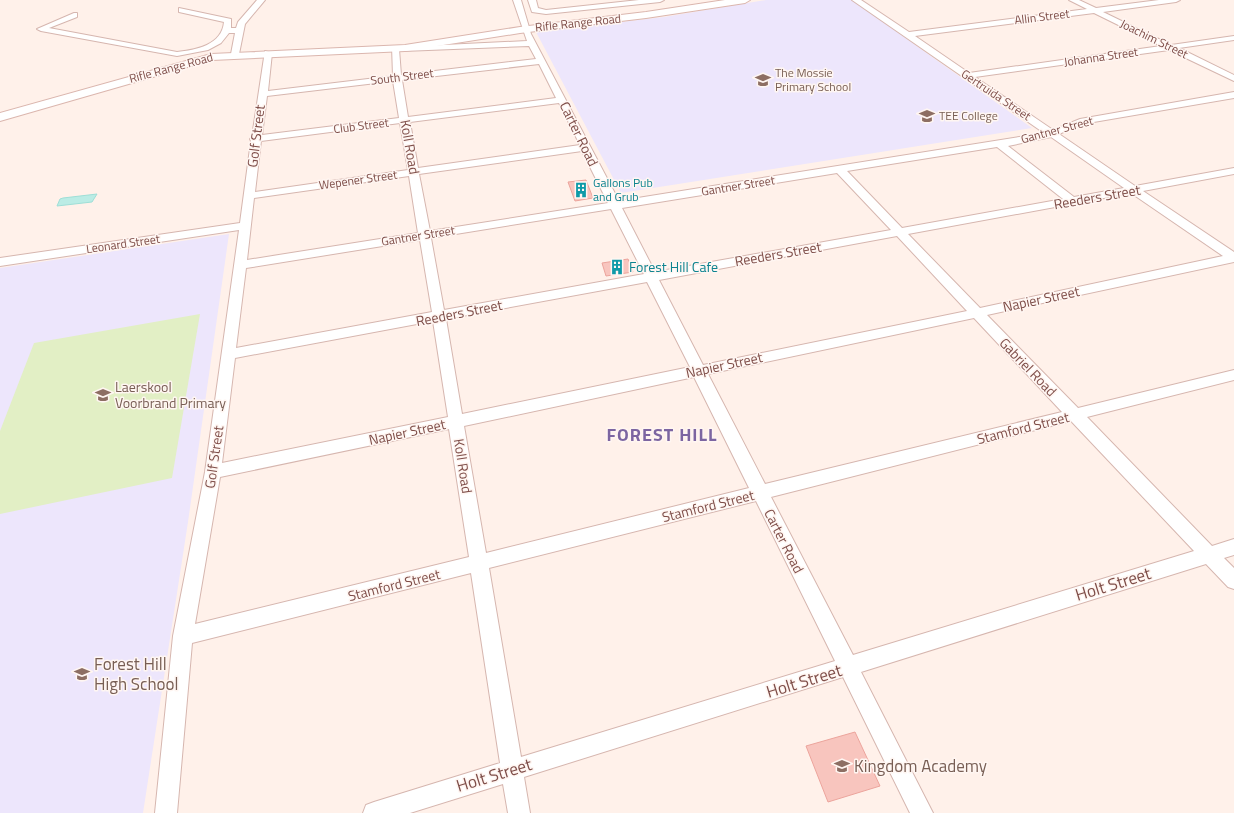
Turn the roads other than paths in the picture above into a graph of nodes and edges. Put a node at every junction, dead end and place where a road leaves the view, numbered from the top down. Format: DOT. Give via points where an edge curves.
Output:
graph roads {
  1 [pos="261,0"];
  2 [pos="512,0"];
  3 [pos="532,0"];
  4 [pos="660,0"];
  5 [pos="734,0"];
  6 [pos="745,0"];
  7 [pos="856,0"];
  8 [pos="1073,0"];
  9 [pos="1176,0"];
  10 [pos="182,10"];
  11 [pos="1095,10"];
  12 [pos="74,15"];
  13 [pos="522,27"];
  14 [pos="227,31"];
  15 [pos="907,34"];
  16 [pos="238,35"];
  17 [pos="1234,38"];
  18 [pos="1170,47"];
  19 [pos="402,48"];
  20 [pos="268,53"];
  21 [pos="235,54"];
  22 [pos="206,58"];
  23 [pos="542,61"];
  24 [pos="967,76"];
  25 [pos="397,78"];
  26 [pos="1234,78"];
  27 [pos="262,94"];
  28 [pos="1234,95"];
  29 [pos="562,100"];
  30 [pos="0,117"];
  31 [pos="406,120"];
  32 [pos="1052,134"];
  33 [pos="255,139"];
  34 [pos="999,144"];
  35 [pos="586,148"];
  36 [pos="839,169"];
  37 [pos="1234,171"];
  38 [pos="414,172"];
  39 [pos="1134,190"];
  40 [pos="249,196"];
  41 [pos="1073,201"];
  42 [pos="614,204"];
  43 [pos="245,226"];
  44 [pos="900,232"];
  45 [pos="425,236"];
  46 [pos="1233,258"];
  47 [pos="0,262"];
  48 [pos="240,265"];
  49 [pos="651,276"];
  50 [pos="976,313"];
  51 [pos="439,316"];
  52 [pos="228,354"];
  53 [pos="699,370"];
  54 [pos="1234,375"];
  55 [pos="1074,415"];
  56 [pos="456,422"];
  57 [pos="213,472"];
  58 [pos="759,493"];
  59 [pos="1234,547"];
  60 [pos="1209,555"];
  61 [pos="478,564"];
  62 [pos="1234,581"];
  63 [pos="183,636"];
  64 [pos="848,668"];
  65 [pos="512,769"];
  66 [pos="166,813"];
  67 [pos="374,813"];
  68 [pos="519,813"];
  69 [pos="922,813"];
  1 -- 16 [label="street" via="244,20"];
  2 -- 13 [label="street, Carter Road"];
  3 -- 4 [label="street" via="535,10 546,12"];
  5 -- 13 [label="main road, Rifle Range Road" via="645,14"];
  6 -- 13 [label="main road, Rifle Range Road" via="646,16"];
  7 -- 15 [label="street, Gertruida Street"];
  8 -- 11 [label="street, Joachim Street"];
  9 -- 11 [label="street, Allin Street"];
  10 -- 14 [label="street" via="228,21"];
  11 -- 15 [label="street, Allin Street"];
  11 -- 18 [label="street, Joachim Street"];
  12 -- 14 [label="street" via="41,29 177,54 210,46 224,38"];
  13 -- 19 [label="main road, Rifle Range Road"];
  13 -- 19 [label="street, Rifle Range Road"];
  13 -- 23 [label="street, Carter Road"];
  14 -- 16 [label="street"];
  15 -- 24 [label="street, Gertruida Street"];
  16 -- 21 [label="street"];
  16 -- 22 [label="main road"];
  17 -- 18 [label="street, Johanna Street"];
  18 -- 24 [label="street, Johanna Street"];
  18 -- 26 [label="street, Joachim Street"];
  19 -- 20 [label="main road, Rifle Range Road"];
  19 -- 25 [label="street, Koll Road"];
  20 -- 21 [label="main road, Rifle Range Road"];
  20 -- 27 [label="street, Golf Street"];
  21 -- 22 [label="main road, Rifle Range Road"];
  22 -- 30 [label="main road, Rifle Range Road"];
  23 -- 25 [label="street, South Street"];
  23 -- 29 [label="street, Carter Road"];
  24 -- 32 [label="street, Gertruida Street"];
  25 -- 27 [label="street, South Street"];
  25 -- 31 [label="street, Koll Road"];
  27 -- 33 [label="street, Golf Street"];
  28 -- 32 [label="street, Gantner Street" via="1080,122"];
  29 -- 31 [label="street, Club Street"];
  29 -- 35 [label="street, Carter Road"];
  31 -- 33 [label="street, Club Street"];
  31 -- 38 [label="street, Koll Road"];
  32 -- 34 [label="street, Gantner Street"];
  32 -- 39 [label="street, Gertruida Street"];
  33 -- 40 [label="street, Golf Street"];
  34 -- 36 [label="street, Gantner Street"];
  34 -- 41 [label="street"];
  35 -- 38 [label="street, Wepener Street"];
  35 -- 42 [label="street, Carter Road"];
  36 -- 42 [label="street, Gantner Street"];
  36 -- 44 [label="street, Gabriel Road"];
  37 -- 39 [label="street, Reeders Street"];
  38 -- 40 [label="street, Wepener Street"];
  38 -- 45 [label="street, Koll Road"];
  39 -- 41 [label="street, Reeders Street"];
  39 -- 46 [label="street, Gertruida Street"];
  40 -- 43 [label="street, Golf Street"];
  41 -- 44 [label="street, Reeders Street"];
  42 -- 45 [label="street, Gantner Street"];
  42 -- 49 [label="street, Carter Road"];
  43 -- 47 [label="street, Leonard Street"];
  43 -- 48 [label="street, Golf Street"];
  44 -- 49 [label="street, Reeders Street"];
  44 -- 50 [label="street, Gabriel Road"];
  45 -- 48 [label="street, Gantner Street"];
  45 -- 51 [label="street, Koll Road"];
  46 -- 50 [label="street, Napier Street"];
  48 -- 52 [label="street, Golf Street"];
  49 -- 51 [label="street, Reeders Street"];
  49 -- 53 [label="street, Carter Road"];
  50 -- 53 [label="street, Napier Street"];
  50 -- 55 [label="street, Gabriel Road"];
  51 -- 52 [label="street, Reeders Street"];
  51 -- 56 [label="street, Koll Road"];
  52 -- 57 [label="street, Golf Street"];
  53 -- 56 [label="street, Napier Street"];
  53 -- 58 [label="street, Carter Road"];
  54 -- 55 [label="street, Stamford Street"];
  55 -- 58 [label="street, Stamford Street"];
  55 -- 60 [label="street, Gabriel Road"];
  56 -- 57 [label="street, Napier Street"];
  56 -- 61 [label="street, Koll Road"];
  57 -- 63 [label="street, Golf Street"];
  58 -- 61 [label="street, Stamford Street"];
  58 -- 64 [label="street, Carter Road"];
  59 -- 60 [label="street, Holt Street"];
  60 -- 62 [label="street, Gabriel Road"];
  60 -- 64 [label="street, Holt Street"];
  61 -- 63 [label="street, Stamford Street"];
  61 -- 65 [label="street, Koll Road"];
  63 -- 66 [label="street, Golf Street"];
  64 -- 65 [label="street, Holt Street"];
  64 -- 69 [label="street, Carter Road"];
  65 -- 67 [label="street, Holt Street"];
  65 -- 68 [label="street, Koll Road"];
}
